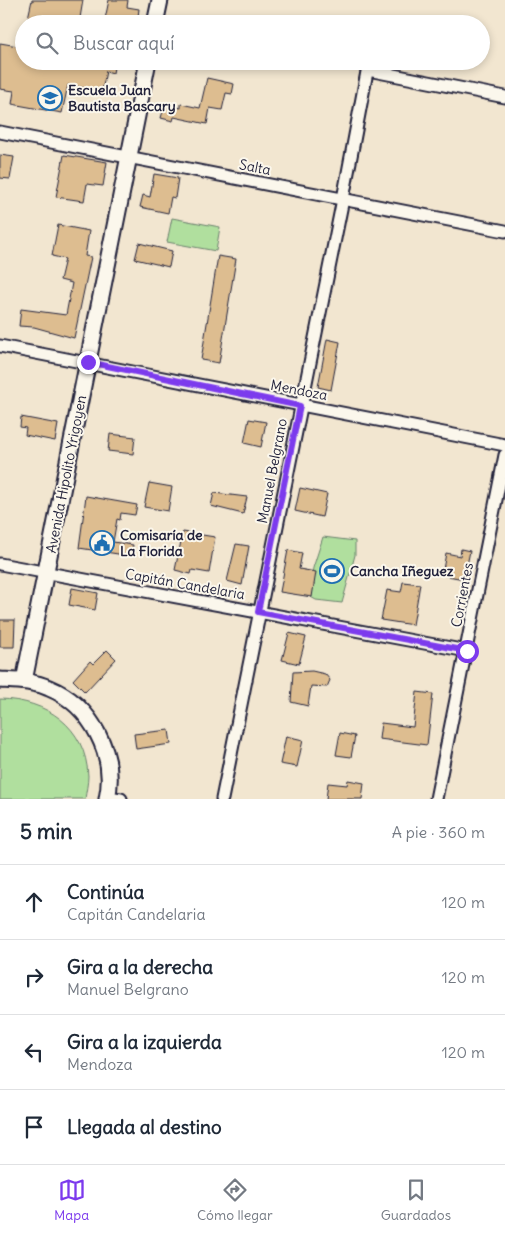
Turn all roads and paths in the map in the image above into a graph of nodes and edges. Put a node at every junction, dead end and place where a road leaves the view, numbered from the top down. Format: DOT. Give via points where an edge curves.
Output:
graph roads {
  1 [pos="160,0"];
  2 [pos="157,15"];
  3 [pos="146,70"];
  4 [pos="367,70"];
  5 [pos="386,70"];
  6 [pos="505,97"];
  7 [pos="0,132"];
  8 [pos="128,159"];
  9 [pos="343,199"];
  10 [pos="505,231"];
  11 [pos="0,346"];
  12 [pos="88,362"];
  13 [pos="300,406"];
  14 [pos="505,445"];
  15 [pos="505,455"];
  16 [pos="0,564"];
  17 [pos="46,574"];
  18 [pos="258,612"];
  19 [pos="467,651"];
  20 [pos="0,680"];
  21 [pos="24,681"];
  22 [pos="112,798"];
  23 [pos="222,799"];
  24 [pos="436,799"];
  1 -- 2 [label="street"];
  3 -- 8 [label="street, Avenida Hipolito Yrigoyen"];
  4 -- 9 [label="street, Manuel Belgrano"];
  5 -- 6 [label="street"];
  7 -- 8 [label="street, Salta"];
  8 -- 9 [label="street, Salta"];
  8 -- 12 [label="street, Avenida Hipolito Yrigoyen"];
  9 -- 10 [label="street, Salta"];
  9 -- 13 [label="street, Manuel Belgrano"];
  11 -- 12 [label="street, Mendoza"];
  12 -- 13 [label="street, Mendoza"];
  12 -- 17 [label="street, Avenida Hipolito Yrigoyen"];
  13 -- 14 [label="street, Mendoza"];
  13 -- 18 [label="street, Manuel Belgrano"];
  15 -- 19 [label="street, Corrientes"];
  16 -- 17 [label="street, Capitán Candelaria"];
  17 -- 18 [label="street, Capitán Candelaria"];
  17 -- 21 [label="street, Avenida Hipolito Yrigoyen"];
  18 -- 19 [label="street, Capitán Candelaria"];
  18 -- 23 [label="street, Manuel Belgrano"];
  19 -- 24 [label="street, Corrientes"];
  20 -- 21 [label="street"];
  21 -- 22 [label="street" via="50,688 72,702 91,721 103,744"];
}
